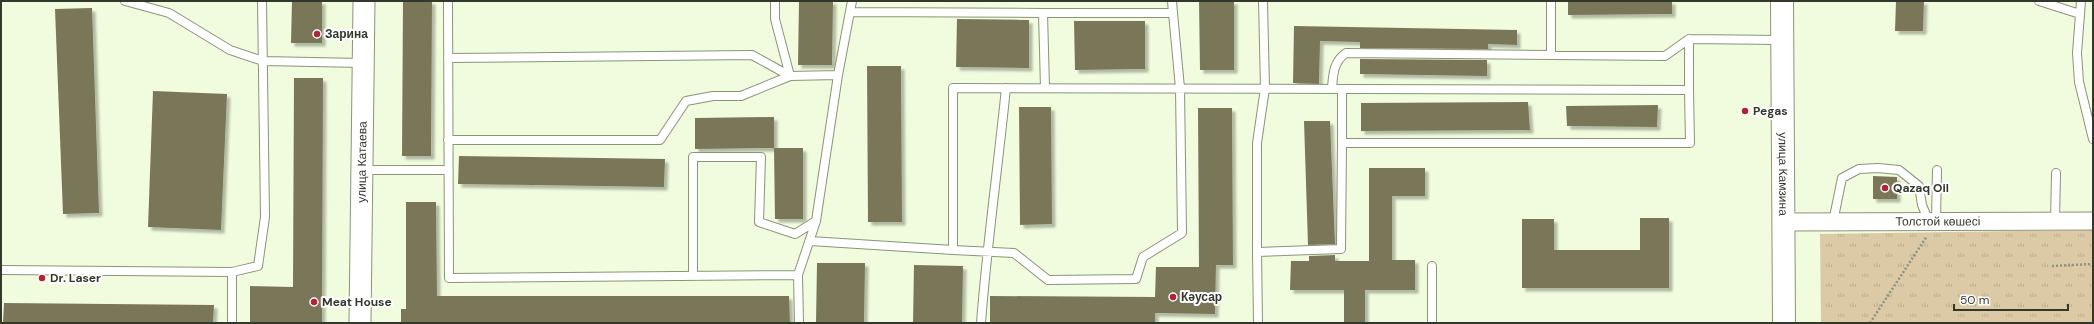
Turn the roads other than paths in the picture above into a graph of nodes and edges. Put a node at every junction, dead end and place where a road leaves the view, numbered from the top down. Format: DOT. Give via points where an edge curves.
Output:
graph roads {
  1 [pos="125,1"];
  2 [pos="262,1"];
  3 [pos="364,1"];
  4 [pos="448,1"];
  5 [pos="775,1"];
  6 [pos="852,1"];
  7 [pos="1172,1"];
  8 [pos="1263,1"];
  9 [pos="1551,1"];
  10 [pos="1782,1"];
  11 [pos="2039,1"];
  12 [pos="2081,1"];
  13 [pos="850,12"];
  14 [pos="1043,13"];
  15 [pos="1173,13"];
  16 [pos="2080,14"];
  17 [pos="1689,39"];
  18 [pos="1782,40"];
  19 [pos="1551,55"];
  20 [pos="448,58"];
  21 [pos="263,61"];
  22 [pos="364,63"];
  23 [pos="838,75"];
  24 [pos="790,76"];
  25 [pos="1006,88"];
  26 [pos="1045,88"];
  27 [pos="1180,88"];
  28 [pos="1265,88"];
  29 [pos="1332,89"];
  30 [pos="1342,89"];
  31 [pos="1689,90"];
  32 [pos="2093,139"];
  33 [pos="448,140"];
  34 [pos="1342,143"];
  35 [pos="362,170"];
  36 [pos="448,170"];
  37 [pos="1937,170"];
  38 [pos="2056,173"];
  39 [pos="816,221"];
  40 [pos="2055,221"];
  41 [pos="2093,221"];
  42 [pos="1782,222"];
  43 [pos="1834,222"];
  44 [pos="1932,222"];
  45 [pos="810,241"];
  46 [pos="952,250"];
  47 [pos="986,252"];
  48 [pos="1257,252"];
  49 [pos="1432,266"];
  50 [pos="1,270"];
  51 [pos="232,272"];
  52 [pos="693,276"];
  53 [pos="798,276"];
  54 [pos="232,323"];
  55 [pos="360,323"];
  56 [pos="799,323"];
  57 [pos="981,323"];
  58 [pos="1258,323"];
  59 [pos="1432,323"];
  60 [pos="1784,323"];
  1 -- 21 [label="lane" via="170,13 230,50"];
  2 -- 21 [label="lane"];
  3 -- 22 [label="street, улица Катаева"];
  4 -- 20 [label="lane"];
  5 -- 24 [label="lane" via="775,19"];
  6 -- 13 [label="lane"];
  7 -- 15 [label="lane"];
  8 -- 28 [label="lane"];
  9 -- 19 [label="lane"];
  10 -- 18 [label="main road, улица Камзина"];
  11 -- 16 [label="lane"];
  12 -- 16 [label="lane"];
  13 -- 14 [label="lane"];
  13 -- 23 [label="lane"];
  14 -- 15 [label="lane"];
  14 -- 26 [label="lane"];
  15 -- 27 [label="lane"];
  16 -- 32 [label="lane" via="2079,82"];
  17 -- 18 [label="lane"];
  17 -- 19 [label="lane" via="1665,56"];
  17 -- 31 [label="lane"];
  18 -- 42 [label="main road, улица Камзина"];
  19 -- 29 [label="lane" via="1346,53 1339,58 1334,68"];
  20 -- 24 [label="lane" via="752,55"];
  20 -- 33 [label="lane"];
  21 -- 22 [label="lane"];
  21 -- 51 [label="lane" via="264,217 258,266"];
  22 -- 35 [label="street, улица Катаева"];
  23 -- 24 [label="lane"];
  23 -- 39 [label="lane"];
  24 -- 33 [label="lane" via="741,96 713,96 686,101 660,140"];
  25 -- 26 [label="lane"];
  25 -- 46 [label="lane" via="953,88"];
  25 -- 47 [label="lane"];
  26 -- 27 [label="lane"];
  27 -- 28 [label="lane"];
  27 -- 47 [label="lane" via="1182,233 1143,257 1136,278 1048,280 1014,253"];
  28 -- 29 [label="lane"];
  28 -- 48 [label="lane" via="1257,143"];
  29 -- 30 [label="lane"];
  30 -- 31 [label="lane"];
  30 -- 34 [label="lane"];
  31 -- 34 [label="lane" via="1690,143"];
  33 -- 36 [label="lane"];
  34 -- 48 [label="lane" via="1341,249"];
  35 -- 36 [label="lane"];
  35 -- 55 [label="street, улица Катаева"];
  36 -- 52 [label="lane" via="449,278"];
  37 -- 44 [label="lane"];
  38 -- 40 [label="lane"];
  39 -- 45 [label="lane"];
  39 -- 52 [label="lane" via="795,234 759,222 761,157 693,157"];
  40 -- 41 [label="street, Толстой көшесі"];
  40 -- 44 [label="street, Толстой көшесі"];
  42 -- 43 [label="street, Толстой көшесі"];
  42 -- 60 [label="main road, улица Камзина"];
  43 -- 44 [label="street, Толстой көшесі"];
  43 -- 44 [label="lane" via="1842,178 1859,169 1878,168 1900,170 1919,186 1922,205"];
  45 -- 46 [label="lane"];
  45 -- 53 [label="lane"];
  46 -- 47 [label="lane"];
  47 -- 57 [label="lane"];
  48 -- 58 [label="lane"];
  49 -- 59 [label="lane"];
  50 -- 51 [label="lane"];
  51 -- 54 [label="lane"];
  52 -- 53 [label="lane"];
  53 -- 56 [label="lane"];
}
